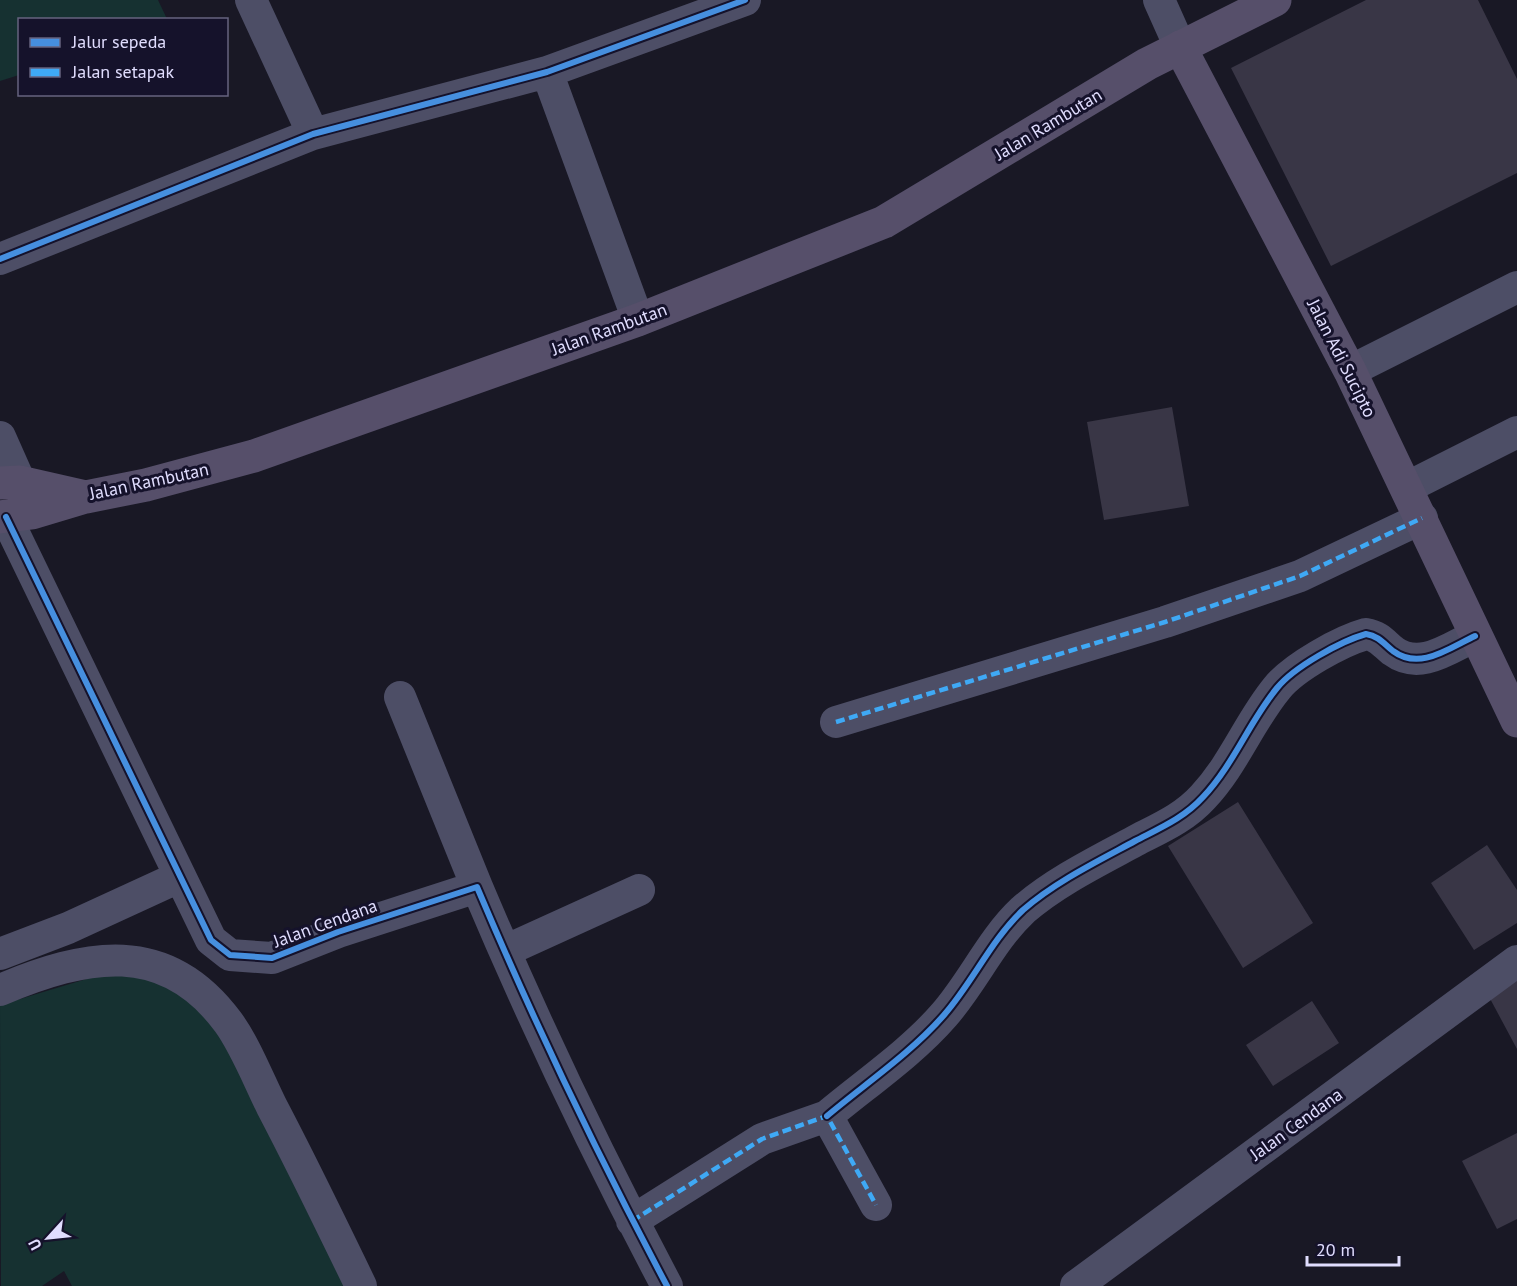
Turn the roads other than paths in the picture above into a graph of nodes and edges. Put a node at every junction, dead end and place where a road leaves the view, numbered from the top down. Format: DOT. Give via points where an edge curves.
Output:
graph roads {
  1 [pos="251,0"];
  2 [pos="746,0"];
  3 [pos="1159,0"];
  4 [pos="1275,0"];
  5 [pos="1180,47"];
  6 [pos="547,72"];
  7 [pos="313,134"];
  8 [pos="0,260"];
  9 [pos="1517,287"];
  10 [pos="638,320"];
  11 [pos="1350,371"];
  12 [pos="1517,432"];
  13 [pos="0,437"];
  14 [pos="10,482"];
  15 [pos="1406,488"];
  16 [pos="86,497"];
  17 [pos="13,516"];
  18 [pos="1422,518"];
  19 [pos="1475,636"];
  20 [pos="400,696"];
  21 [pos="1517,721"];
  22 [pos="836,722"];
  23 [pos="179,877"];
  24 [pos="477,886"];
  25 [pos="639,890"];
  26 [pos="505,951"];
  27 [pos="0,954"];
  28 [pos="1517,961"];
  29 [pos="0,990"];
  30 [pos="827,1116"];
  31 [pos="876,1205"];
  32 [pos="633,1221"];
  33 [pos="361,1286"];
  34 [pos="667,1286"];
  35 [pos="1076,1286"];
  1 -- 7 [label="street"];
  2 -- 6 [label="street"];
  3 -- 5 [label="street, Jalan Adi Sucipto"];
  4 -- 5 [label="main road, Jalan Rambutan"];
  5 -- 10 [label="main road, Jalan Rambutan" via="884,222"];
  5 -- 11 [label="main road, Jalan Adi Sucipto"];
  6 -- 7 [label="street"];
  6 -- 10 [label="street"];
  7 -- 8 [label="street"];
  9 -- 11 [label="street"];
  10 -- 16 [label="main road, Jalan Rambutan" via="254,456"];
  11 -- 15 [label="main road, Jalan Adi Sucipto"];
  12 -- 15 [label="street"];
  13 -- 14 [label="street"];
  14 -- 16 [label="main road, Jalan Rambutan"];
  14 -- 17 [label="main road" via="33,493 36,503"];
  15 -- 18 [label="main road, Jalan Adi Sucipto"];
  16 -- 17 [label="main road"];
  17 -- 23 [label="street, Jalan Cendana"];
  18 -- 19 [label="main road, Jalan Adi Sucipto"];
  18 -- 22 [label="street" via="1300,576 1166,622"];
  19 -- 21 [label="main road, Jalan Adi Sucipto"];
  19 -- 30 [label="street" via="1427,659 1412,660 1381,639 1366,634 1297,671 1278,687 1204,796 1179,819 1080,871 1024,910 944,1015"];
  20 -- 24 [label="street"];
  23 -- 24 [label="street, Jalan Cendana" via="211,940 230,955 249,958 272,958"];
  23 -- 27 [label="street"];
  24 -- 26 [label="street"];
  25 -- 26 [label="street"];
  26 -- 32 [label="street"];
  28 -- 35 [label="street, Jalan Cendana"];
  29 -- 33 [label="street" via="37,974 107,959 142,962 192,983 229,1023"];
  30 -- 31 [label="street"];
  30 -- 32 [label="street" via="762,1139"];
  32 -- 34 [label="street"];
}
